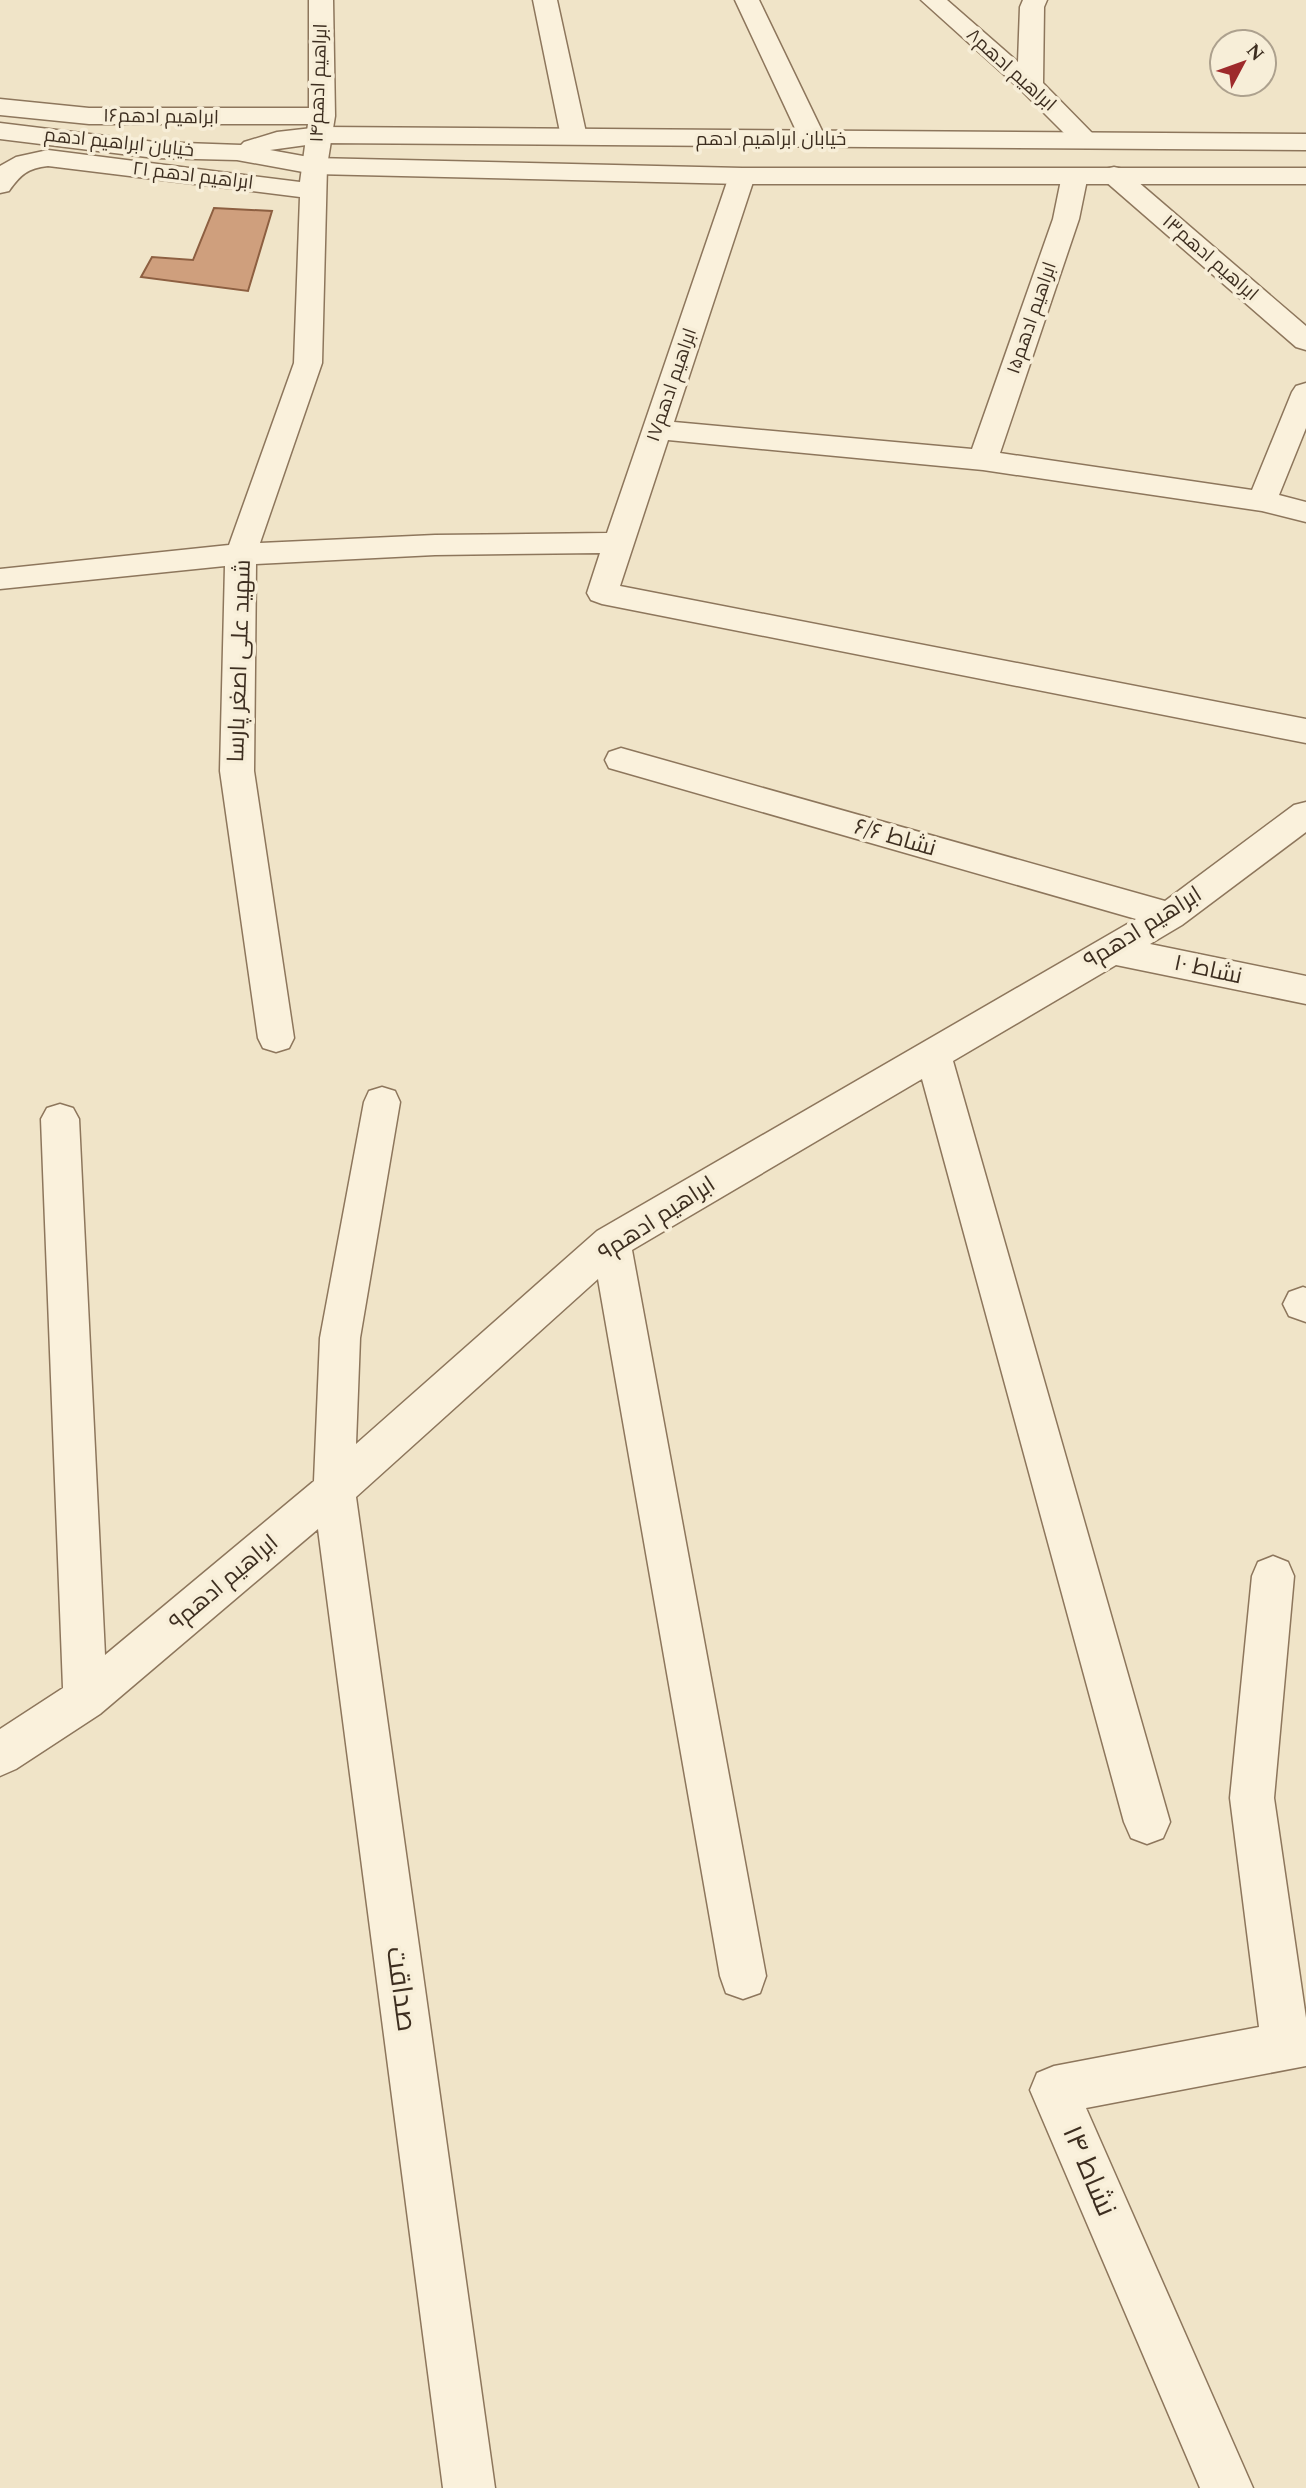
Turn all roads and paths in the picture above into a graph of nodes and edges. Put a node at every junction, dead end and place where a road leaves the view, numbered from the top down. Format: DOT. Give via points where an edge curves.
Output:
graph roads {
  1 [pos="321,0"];
  2 [pos="545,0"];
  3 [pos="747,0"];
  4 [pos="933,0"];
  5 [pos="1035,0"];
  6 [pos="1030,85"];
  7 [pos="0,107"];
  8 [pos="321,126"];
  9 [pos="0,131"];
  10 [pos="574,137"];
  11 [pos="813,139"];
  12 [pos="1087,142"];
  13 [pos="1306,142"];
  14 [pos="237,152"];
  15 [pos="1075,175"];
  16 [pos="1114,175"];
  17 [pos="742,176"];
  18 [pos="1306,176"];
  19 [pos="314,178"];
  20 [pos="0,185"];
  21 [pos="1306,341"];
  22 [pos="1306,392"];
  23 [pos="657,430"];
  24 [pos="983,460"];
  25 [pos="1262,501"];
  26 [pos="1306,512"];
  27 [pos="619,543"];
  28 [pos="241,554"];
  29 [pos="0,579"];
  30 [pos="1306,730"];
  31 [pos="621,760"];
  32 [pos="1306,814"];
  33 [pos="1170,916"];
  34 [pos="1111,950"];
  35 [pos="1306,990"];
  36 [pos="276,1038"];
  37 [pos="933,1052"];
  38 [pos="382,1102"];
  39 [pos="60,1119"];
  40 [pos="611,1243"];
  41 [pos="334,1490"];
  42 [pos="1273,1576"];
  43 [pos="85,1699"];
  44 [pos="0,1754"];
  45 [pos="1147,1822"];
  46 [pos="743,1976"];
  47 [pos="1296,2045"];
  48 [pos="469,2488"];
  49 [pos="1227,2488"];
  1 -- 8 [label="street, ابراهیم ادهم۱۴"];
  2 -- 10 [label="street"];
  3 -- 11 [label="street"];
  4 -- 6 [label="street, ابراهیم ادهم۸"];
  5 -- 6 [label="street"];
  6 -- 12 [label="street, ابراهیم ادهم۸"];
  7 -- 8 [label="street, ابراهیم ادهم۱۶"];
  8 -- 10 [label="street, خیابان ابراهیم ادهم"];
  8 -- 14 [label="street, خیابان ابراهیم ادهم"];
  8 -- 19 [label="street, ابراهیم ادهم۱۴"];
  9 -- 14 [label="street, خیابان ابراهیم ادهم" via="155,150"];
  10 -- 11 [label="street, خیابان ابراهیم ادهم"];
  11 -- 12 [label="street, خیابان ابراهیم ادهم"];
  12 -- 13 [label="street, خیابان ابراهیم ادهم"];
  14 -- 19 [label="street, خیابان ابراهیم ادهم"];
  15 -- 16 [label="street, خیابان ابراهیم ادهم"];
  15 -- 17 [label="street, خیابان ابراهیم ادهم"];
  15 -- 24 [label="street, ابراهیم ادهم۱۵" via="1066,219"];
  16 -- 18 [label="street, خیابان ابراهیم ادهم"];
  16 -- 21 [label="street, ابراهیم ادهم۱۳"];
  17 -- 19 [label="street, خیابان ابراهیم ادهم"];
  17 -- 23 [label="street, ابراهیم ادهم۱۷"];
  19 -- 20 [label="street, ابراهیم ادهم ۲۱" via="48,158 23,161 7,171"];
  19 -- 28 [label="street, شهید علی اصغر پارسا" via="308,363"];
  22 -- 25 [label="street"];
  23 -- 24 [label="street"];
  23 -- 27 [label="street, ابراهیم ادهم۱۷"];
  24 -- 25 [label="street"];
  25 -- 26 [label="street"];
  27 -- 28 [label="street"];
  27 -- 30 [label="street, ابراهیم ادهم۱۷" via="602,593"];
  28 -- 29 [label="street"];
  28 -- 36 [label="street, شهید علی اصغر پارسا" via="237,771"];
  31 -- 33 [label="street, نشاط ۶/۶"];
  32 -- 33 [label="street, ابراهیم ادهم۹"];
  33 -- 34 [label="street, ابراهیم ادهم۹"];
  34 -- 35 [label="street, نشاط ۱۰"];
  34 -- 37 [label="street, ابراهیم ادهم۹"];
  37 -- 40 [label="street, ابراهیم ادهم۹"];
  37 -- 45 [label="street"];
  38 -- 41 [label="street, صداقت" via="340,1338"];
  39 -- 43 [label="street"];
  40 -- 41 [label="street, ابراهیم ادهم۹"];
  40 -- 46 [label="street"];
  41 -- 43 [label="street, ابراهیم ادهم۹"];
  41 -- 48 [label="street, صداقت"];
  42 -- 47 [label="street" via="1252,1798"];
  43 -- 44 [label="street, ابراهیم ادهم۹"];
  47 -- 49 [label="street, نشاط ۱۴" via="1054,2090"];
}
